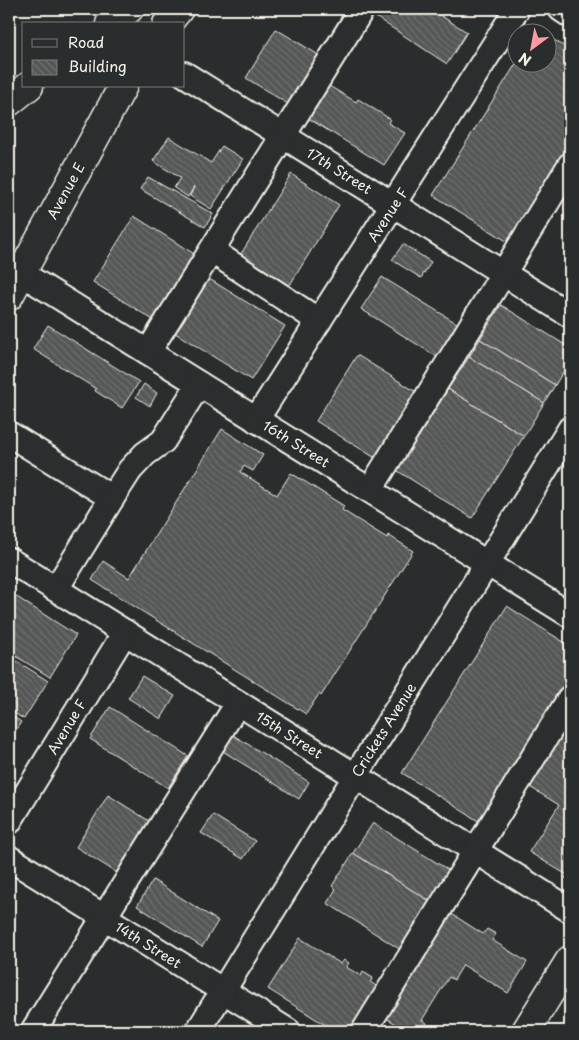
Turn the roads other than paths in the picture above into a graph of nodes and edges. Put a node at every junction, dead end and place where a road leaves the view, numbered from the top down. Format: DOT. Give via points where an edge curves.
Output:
graph roads {
  1 [pos="129,9"];
  2 [pos="179,9"];
  3 [pos="362,9"];
  4 [pos="517,9"];
  5 [pos="561,9"];
  6 [pos="570,15"];
  7 [pos="113,22"];
  8 [pos="169,22"];
  9 [pos="185,75"];
  10 [pos="26,88"];
  11 [pos="122,88"];
  12 [pos="9,102"];
  13 [pos="283,136"];
  14 [pos="570,165"];
  15 [pos="394,205"];
  16 [pos="212,251"];
  17 [pos="503,273"];
  18 [pos="15,285"];
  19 [pos="570,315"];
  20 [pos="319,321"];
  21 [pos="148,352"];
  22 [pos="199,384"];
  23 [pos="256,420"];
  24 [pos="570,429"];
  25 [pos="9,434"];
  26 [pos="370,490"];
  27 [pos="112,498"];
  28 [pos="487,563"];
  29 [pos="12,568"];
  30 [pos="56,589"];
  31 [pos="570,615"];
  32 [pos="125,632"];
  33 [pos="570,698"];
  34 [pos="238,703"];
  35 [pos="355,776"];
  36 [pos="9,822"];
  37 [pos="475,851"];
  38 [pos="9,858"];
  39 [pos="570,910"];
  40 [pos="103,916"];
  41 [pos="570,960"];
  42 [pos="223,991"];
  43 [pos="33,1031"];
  44 [pos="198,1031"];
  45 [pos="288,1031"];
  46 [pos="364,1031"];
  47 [pos="526,1031"];
  1 -- 7 [label="main road"];
  2 -- 8 [label="main road"];
  3 -- 13 [label="street"];
  4 -- 15 [label="street, Avenue F"];
  5 -- 6 [label="street"];
  9 -- 13 [label="street, 17th Street"];
  10 -- 12 [label="main road"];
  11 -- 18 [label="main road, Avenue E"];
  13 -- 15 [label="street, 17th Street"];
  13 -- 16 [label="street"];
  14 -- 17 [label="street"];
  15 -- 17 [label="street, 17th Street"];
  15 -- 20 [label="street, Avenue F"];
  16 -- 20 [label="street"];
  16 -- 21 [label="street"];
  17 -- 19 [label="street, 17th Street"];
  17 -- 26 [label="street"];
  18 -- 21 [label="street, 16th Street"];
  20 -- 23 [label="street, Avenue F"];
  21 -- 22 [label="street, 16th Street"];
  22 -- 23 [label="street, 16th Street"];
  22 -- 27 [label="street" via="163,441 130,470"];
  23 -- 26 [label="street, 16th Street"];
  24 -- 28 [label="street, Crickets Avenue"];
  25 -- 27 [label="street"];
  26 -- 28 [label="street, 16th Street"];
  27 -- 30 [label="street"];
  28 -- 31 [label="street, 16th Street"];
  28 -- 35 [label="street, Crickets Avenue"];
  29 -- 30 [label="street, 15th Street"];
  30 -- 32 [label="street, 15th Street"];
  32 -- 34 [label="street, 15th Street"];
  32 -- 36 [label="street, Avenue F"];
  33 -- 37 [label="street"];
  34 -- 35 [label="street, 15th Street"];
  34 -- 40 [label="street"];
  35 -- 37 [label="street, 15th Street"];
  35 -- 42 [label="street, Crickets Avenue"];
  37 -- 39 [label="street, 15th Street"];
  37 -- 46 [label="street"];
  38 -- 40 [label="street, 14th Street"];
  40 -- 42 [label="street, 14th Street"];
  40 -- 43 [label="street"];
  41 -- 47 [label="main road"];
  42 -- 44 [label="street, Crickets Avenue"];
  42 -- 45 [label="street, 14th Street"];
}
